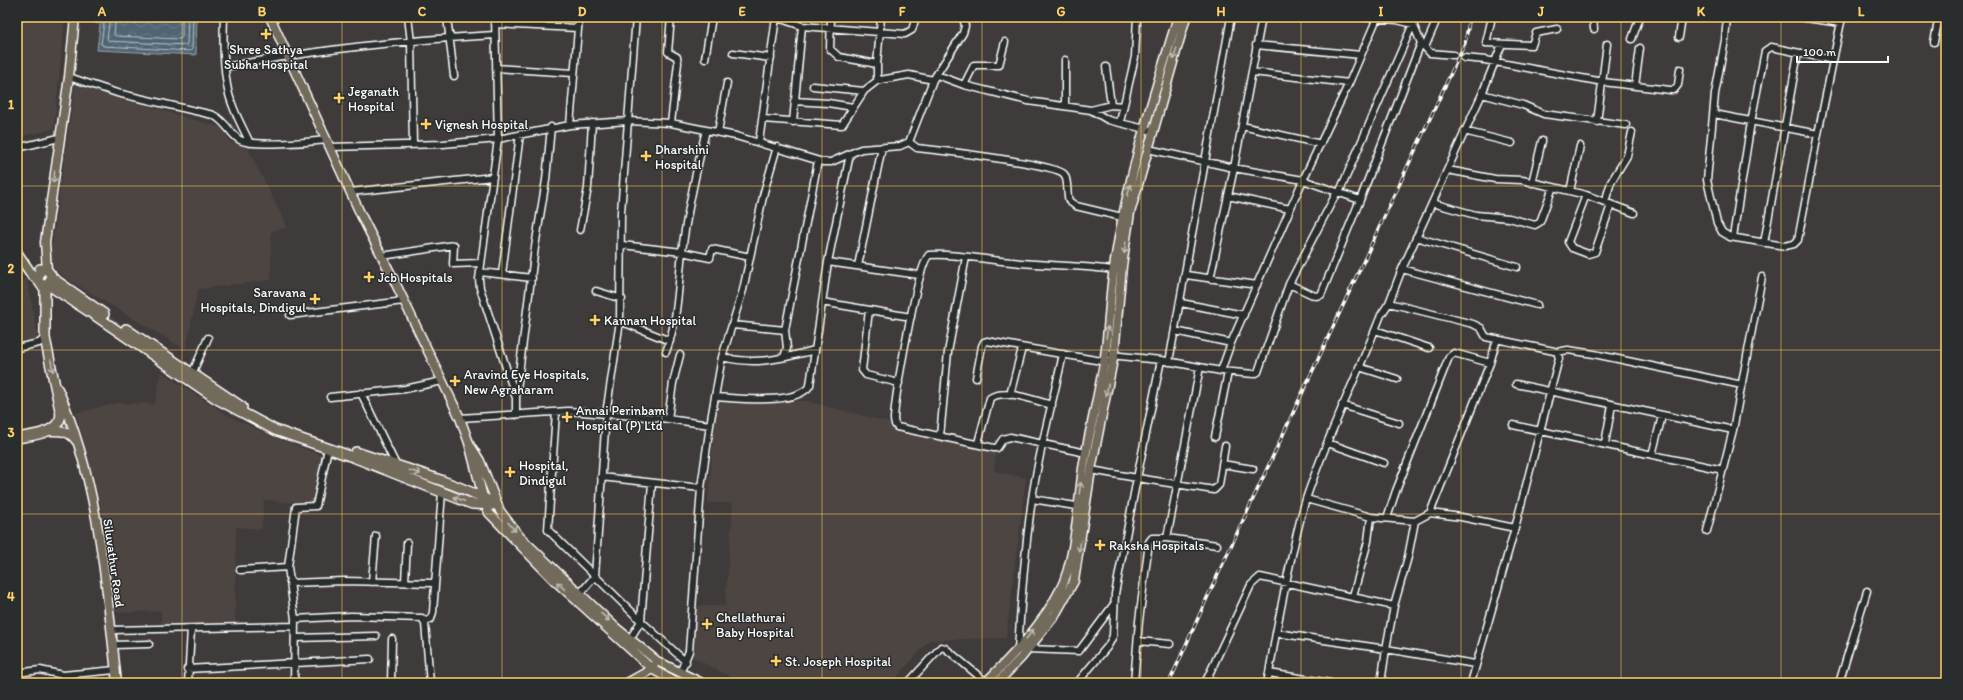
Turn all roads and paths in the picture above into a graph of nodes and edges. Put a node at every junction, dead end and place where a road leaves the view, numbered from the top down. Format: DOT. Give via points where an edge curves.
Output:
graph roads {
  1 [pos="75,17"];
  2 [pos="224,17"];
  3 [pos="270,17"];
  4 [pos="408,17"];
  5 [pos="447,17"];
  6 [pos="496,17"];
  7 [pos="579,17"];
  8 [pos="636,17"];
  9 [pos="671,17"];
  10 [pos="712,17"];
  11 [pos="775,17"];
  12 [pos="831,17"];
  13 [pos="881,17"];
  14 [pos="916,17"];
  15 [pos="963,17"];
  16 [pos="1137,17"];
  17 [pos="1178,17"];
  18 [pos="1186,17"];
  19 [pos="1231,17"];
  20 [pos="1262,17"];
  21 [pos="1362,17"];
  22 [pos="1416,17"];
  23 [pos="1438,17"];
  24 [pos="1492,17"];
  25 [pos="1593,17"];
  26 [pos="1640,17"];
  27 [pos="1682,17"];
  28 [pos="1727,17"];
  29 [pos="1799,17"];
  30 [pos="1938,17"];
  31 [pos="783,18"];
  32 [pos="1377,18"];
  33 [pos="1841,20"];
  34 [pos="496,24"];
  35 [pos="1413,24"];
  36 [pos="802,26"];
  37 [pos="578,28"];
  38 [pos="830,28"];
  39 [pos="1557,29"];
  40 [pos="1594,29"];
  41 [pos="879,31"];
  42 [pos="496,35"];
  43 [pos="449,37"];
  44 [pos="1679,37"];
  45 [pos="1632,39"];
  46 [pos="411,42"];
  47 [pos="1005,42"];
  48 [pos="1934,42"];
  49 [pos="1502,44"];
  50 [pos="1607,44"];
  51 [pos="1256,45"];
  52 [pos="1423,45"];
  53 [pos="1640,48"];
  54 [pos="733,53"];
  55 [pos="1798,53"];
  56 [pos="288,55"];
  57 [pos="1361,55"];
  58 [pos="1454,55"];
  59 [pos="771,58"];
  60 [pos="1464,58"];
  61 [pos="705,59"];
  62 [pos="1065,60"];
  63 [pos="1833,60"];
  64 [pos="1496,62"];
  65 [pos="877,64"];
  66 [pos="225,67"];
  67 [pos="1106,67"];
  68 [pos="496,68"];
  69 [pos="1680,69"];
  70 [pos="1252,72"];
  71 [pos="573,73"];
  72 [pos="937,75"];
  73 [pos="454,76"];
  74 [pos="69,77"];
  75 [pos="878,80"];
  76 [pos="933,80"];
  77 [pos="727,82"];
  78 [pos="1603,82"];
  79 [pos="1349,83"];
  80 [pos="964,85"];
  81 [pos="813,86"];
  82 [pos="1635,86"];
  83 [pos="864,91"];
  84 [pos="1482,94"];
  85 [pos="794,100"];
  86 [pos="1065,106"];
  87 [pos="1111,106"];
  88 [pos="1123,106"];
  89 [pos="852,107"];
  90 [pos="1091,110"];
  91 [pos="1714,114"];
  92 [pos="763,119"];
  93 [pos="628,121"];
  94 [pos="793,122"];
  95 [pos="1120,122"];
  96 [pos="1597,122"];
  97 [pos="1751,122"];
  98 [pos="592,123"];
  99 [pos="671,124"];
  100 [pos="570,125"];
  101 [pos="1626,125"];
  102 [pos="1242,126"];
  103 [pos="551,127"];
  104 [pos="1144,128"];
  105 [pos="1784,128"];
  106 [pos="706,130"];
  107 [pos="1153,131"];
  108 [pos="1464,131"];
  109 [pos="718,132"];
  110 [pos="1632,132"];
  111 [pos="520,134"];
  112 [pos="1818,134"];
  113 [pos="59,138"];
  114 [pos="498,139"];
  115 [pos="1542,141"];
  116 [pos="759,142"];
  117 [pos="909,142"];
  118 [pos="250,143"];
  119 [pos="1512,143"];
  120 [pos="17,144"];
  121 [pos="329,144"];
  122 [pos="1320,144"];
  123 [pos="412,145"];
  124 [pos="882,146"];
  125 [pos="1580,146"];
  126 [pos="777,147"];
  127 [pos="17,148"];
  128 [pos="1148,149"];
  129 [pos="850,154"];
  130 [pos="1204,160"];
  131 [pos="818,161"];
  132 [pos="1234,168"];
  133 [pos="1448,170"];
  134 [pos="493,177"];
  135 [pos="1303,180"];
  136 [pos="1532,182"];
  137 [pos="1553,187"];
  138 [pos="1570,191"];
  139 [pos="350,192"];
  140 [pos="1338,192"];
  141 [pos="1586,195"];
  142 [pos="1228,196"];
  143 [pos="1360,200"];
  144 [pos="1432,203"];
  145 [pos="1608,203"];
  146 [pos="1290,209"];
  147 [pos="1634,213"];
  148 [pos="1122,217"];
  149 [pos="580,230"];
  150 [pos="1416,237"];
  151 [pos="1733,237"];
  152 [pos="1764,243"];
  153 [pos="622,245"];
  154 [pos="17,252"];
  155 [pos="682,252"];
  156 [pos="382,256"];
  157 [pos="750,257"];
  158 [pos="966,257"];
  159 [pos="828,262"];
  160 [pos="481,263"];
  161 [pos="858,266"];
  162 [pos="1517,267"];
  163 [pos="1402,269"];
  164 [pos="1114,270"];
  165 [pos="480,272"];
  166 [pos="502,274"];
  167 [pos="919,275"];
  168 [pos="1186,275"];
  169 [pos="46,277"];
  170 [pos="532,278"];
  171 [pos="1762,278"];
  172 [pos="1210,279"];
  173 [pos="1289,284"];
  174 [pos="1257,285"];
  175 [pos="596,291"];
  176 [pos="67,298"];
  177 [pos="622,299"];
  178 [pos="404,301"];
  179 [pos="822,302"];
  180 [pos="1181,303"];
  181 [pos="1389,303"];
  182 [pos="45,305"];
  183 [pos="1537,305"];
  184 [pos="868,310"];
  185 [pos="290,315"];
  186 [pos="1244,315"];
  187 [pos="911,317"];
  188 [pos="620,321"];
  189 [pos="733,325"];
  190 [pos="785,330"];
  191 [pos="1375,330"];
  192 [pos="1175,331"];
  193 [pos="45,338"];
  194 [pos="208,338"];
  195 [pos="1497,339"];
  196 [pos="670,340"];
  197 [pos="1231,343"];
  198 [pos="17,348"];
  199 [pos="1022,348"];
  200 [pos="1429,348"];
  201 [pos="815,350"];
  202 [pos="666,352"];
  203 [pos="1557,352"];
  204 [pos="1063,354"];
  205 [pos="680,356"];
  206 [pos="722,357"];
  207 [pos="784,358"];
  208 [pos="1109,358"];
  209 [pos="1161,360"];
  210 [pos="1169,362"];
  211 [pos="1490,363"];
  212 [pos="1359,366"];
  213 [pos="1200,367"];
  214 [pos="1221,371"];
  215 [pos="1228,372"];
  216 [pos="192,374"];
  217 [pos="976,378"];
  218 [pos="1397,379"];
  219 [pos="442,381"];
  220 [pos="899,383"];
  221 [pos="56,384"];
  222 [pos="1516,384"];
  223 [pos="1742,385"];
  224 [pos="1549,392"];
  225 [pos="361,393"];
  226 [pos="1010,395"];
  227 [pos="330,396"];
  228 [pos="715,397"];
  229 [pos="516,398"];
  230 [pos="1052,405"];
  231 [pos="1342,405"];
  232 [pos="1612,405"];
  233 [pos="556,412"];
  234 [pos="606,414"];
  235 [pos="516,415"];
  236 [pos="1662,416"];
  237 [pos="460,418"];
  238 [pos="668,419"];
  239 [pos="1399,424"];
  240 [pos="710,425"];
  241 [pos="1513,425"];
  242 [pos="1540,430"];
  243 [pos="1733,430"];
  244 [pos="44,432"];
  245 [pos="940,436"];
  246 [pos="17,438"];
  247 [pos="1215,438"];
  248 [pos="469,443"];
  249 [pos="978,443"];
  250 [pos="1328,443"];
  251 [pos="1605,443"];
  252 [pos="1042,444"];
  253 [pos="1225,446"];
  254 [pos="80,448"];
  255 [pos="328,448"];
  256 [pos="1086,453"];
  257 [pos="1652,454"];
  258 [pos="1384,463"];
  259 [pos="1222,464"];
  260 [pos="396,466"];
  261 [pos="1253,469"];
  262 [pos="1091,470"];
  263 [pos="1723,470"];
  264 [pos="601,477"];
  265 [pos="1137,478"];
  266 [pos="652,483"];
  267 [pos="1178,483"];
  268 [pos="701,488"];
  269 [pos="442,492"];
  270 [pos="1032,499"];
  271 [pos="1306,499"];
  272 [pos="484,501"];
  273 [pos="497,504"];
  274 [pos="1082,508"];
  275 [pos="1430,513"];
  276 [pos="1371,517"];
  277 [pos="1387,518"];
  278 [pos="1415,521"];
  279 [pos="1515,528"];
  280 [pos="1707,531"];
  281 [pos="376,536"];
  282 [pos="1167,538"];
  283 [pos="407,543"];
  284 [pos="1217,545"];
  285 [pos="288,567"];
  286 [pos="240,570"];
  287 [pos="595,576"];
  288 [pos="372,582"];
  289 [pos="405,582"];
  290 [pos="1286,582"];
  291 [pos="291,583"];
  292 [pos="434,583"];
  293 [pos="1867,591"];
  294 [pos="577,596"];
  295 [pos="1353,596"];
  296 [pos="1114,604"];
  297 [pos="1394,606"];
  298 [pos="295,619"];
  299 [pos="425,621"];
  300 [pos="641,621"];
  301 [pos="295,626"];
  302 [pos="190,629"];
  303 [pos="111,630"];
  304 [pos="1276,633"];
  305 [pos="376,636"];
  306 [pos="295,638"];
  307 [pos="392,639"];
  308 [pos="630,639"];
  309 [pos="1138,641"];
  310 [pos="149,644"];
  311 [pos="1170,644"];
  312 [pos="113,645"];
  313 [pos="1028,649"];
  314 [pos="1386,649"];
  315 [pos="1018,650"];
  316 [pos="370,659"];
  317 [pos="686,662"];
  318 [pos="294,663"];
  319 [pos="1475,664"];
  320 [pos="654,665"];
  321 [pos="187,669"];
  322 [pos="115,670"];
  323 [pos="17,672"];
  324 [pos="680,673"];
  325 [pos="1268,673"];
  326 [pos="985,682"];
  327 [pos="1206,682"];
  328 [pos="117,683"];
  329 [pos="188,683"];
  330 [pos="294,683"];
  331 [pos="391,683"];
  332 [pos="430,683"];
  333 [pos="627,683"];
  334 [pos="682,683"];
  335 [pos="702,683"];
  336 [pos="908,683"];
  337 [pos="997,683"];
  338 [pos="1077,683"];
  339 [pos="1134,683"];
  340 [pos="1217,683"];
  341 [pos="1267,683"];
  342 [pos="1330,683"];
  343 [pos="1381,683"];
  344 [pos="1471,683"];
  345 [pos="1839,683"];
  1 -- 74 [label="main road"];
  2 -- 66 [label="street"];
  3 -- 56 [label="main road"];
  4 -- 46 [label="street"];
  5 -- 43 [label="street"];
  6 -- 34 [label="street"];
  7 -- 37 [label="street"];
  8 -- 93 [label="street"];
  9 -- 99 [label="street" via="668,52 677,57 678,63"];
  10 -- 61 [label="street"];
  11 -- 31 [label="street"];
  11 -- 59 [label="street"];
  12 -- 38 [label="street"];
  13 -- 41 [label="street"];
  14 -- 41 [label="street" via="909,33"];
  15 -- 72 [label="street" via="964,33"];
  16 -- 88 [label="street" via="1136,57"];
  17 -- 104 [label="main road"];
  18 -- 107 [label="main road, one-way"];
  19 -- 130 [label="street"];
  20 -- 51 [label="street"];
  21 -- 32 [label="street"];
  22 -- 35 [label="street"];
  23 -- 52 [label="street"];
  24 -- 49 [label="street" via="1486,43"];
  25 -- 40 [label="street"];
  26 -- 45 [label="street"];
  27 -- 44 [label="street"];
  28 -- 91 [label="street"];
  29 -- 33 [label="street"];
  30 -- 48 [label="street"];
  31 -- 36 [label="street"];
  32 -- 35 [label="street"];
  32 -- 57 [label="street"];
  33 -- 63 [label="street"];
  34 -- 37 [label="street"];
  34 -- 42 [label="street"];
  35 -- 52 [label="street"];
  35 -- 140 [label="street"];
  36 -- 38 [label="street"];
  36 -- 85 [label="street"];
  37 -- 71 [label="street"];
  38 -- 41 [label="street"];
  38 -- 65 [label="street" via="830,49 839,57"];
  39 -- 49 [label="street" via="1536,34 1532,45"];
  41 -- 65 [label="street"];
  42 -- 43 [label="street"];
  42 -- 68 [label="street"];
  43 -- 46 [label="street"];
  43 -- 73 [label="street"];
  46 -- 56 [label="street"];
  46 -- 123 [label="street"];
  47 -- 80 [label="street" via="999,65 974,65"];
  49 -- 64 [label="street"];
  50 -- 78 [label="street"];
  51 -- 57 [label="street"];
  51 -- 70 [label="street"];
  52 -- 58 [label="street" via="1430,53"];
  52 -- 143 [label="street"];
  53 -- 82 [label="street"];
  54 -- 59 [label="street"];
  55 -- 63 [label="street"];
  55 -- 97 [label="street" via="1771,47 1766,49"];
  55 -- 105 [label="street"];
  56 -- 66 [label="street"];
  56 -- 121 [label="main road"];
  57 -- 79 [label="street"];
  59 -- 92 [label="street"];
  60 -- 64 [label="street"];
  62 -- 86 [label="street"];
  63 -- 112 [label="street"];
  64 -- 78 [label="street"];
  64 -- 84 [label="street"];
  65 -- 75 [label="street"];
  66 -- 118 [label="street" via="233,106"];
  67 -- 87 [label="street"];
  68 -- 71 [label="street"];
  68 -- 114 [label="street"];
  69 -- 82 [label="street" via="1678,85 1674,90"];
  70 -- 79 [label="street"];
  70 -- 102 [label="street"];
  71 -- 100 [label="street"];
  72 -- 76 [label="street"];
  72 -- 80 [label="street"];
  74 -- 113 [label="main road"];
  74 -- 118 [label="street" via="124,95 213,115 225,122 240,141"];
  75 -- 76 [label="street" via="909,75"];
  75 -- 83 [label="street"];
  76 -- 117 [label="street"];
  77 -- 109 [label="street"];
  78 -- 82 [label="street"];
  78 -- 96 [label="street"];
  79 -- 122 [label="street"];
  80 -- 86 [label="street" via="1028,101"];
  81 -- 83 [label="street"];
  83 -- 89 [label="street"];
  84 -- 96 [label="street" via="1544,114"];
  84 -- 108 [label="street"];
  85 -- 89 [label="street"];
  85 -- 94 [label="street"];
  86 -- 90 [label="street"];
  87 -- 88 [label="street"];
  87 -- 90 [label="street"];
  88 -- 95 [label="street"];
  89 -- 94 [label="street" via="842,125"];
  90 -- 95 [label="street" via="1108,120"];
  91 -- 97 [label="street"];
  91 -- 151 [label="street" via="1707,187 1713,201 1717,223 1722,232"];
  92 -- 94 [label="street"];
  92 -- 116 [label="street"];
  93 -- 98 [label="street"];
  93 -- 99 [label="street"];
  93 -- 153 [label="street" via="621,212"];
  95 -- 104 [label="street"];
  96 -- 101 [label="street"];
  97 -- 105 [label="street"];
  97 -- 151 [label="street"];
  98 -- 100 [label="street"];
  98 -- 149 [label="street" via="588,188"];
  99 -- 106 [label="street"];
  100 -- 103 [label="street"];
  102 -- 122 [label="street"];
  102 -- 132 [label="street"];
  103 -- 111 [label="street"];
  103 -- 170 [label="street"];
  104 -- 107 [label="street"];
  148 -- 104 [label="main road, one-way"];
  105 -- 112 [label="street"];
  105 -- 152 [label="street"];
  106 -- 109 [label="street"];
  106 -- 155 [label="street" via="687,208"];
  107 -- 128 [label="main road"];
  108 -- 119 [label="street"];
  108 -- 133 [label="street"];
  109 -- 116 [label="street"];
  110 -- 145 [label="street" via="1628,156 1611,182"];
  111 -- 114 [label="street"];
  111 -- 166 [label="street"];
  112 -- 152 [label="street" via="1798,240 1794,244 1784,246"];
  113 -- 120 [label="street"];
  113 -- 127 [label="street"];
  113 -- 169 [label="main road, one-way" via="45,242"];
  114 -- 123 [label="street"];
  114 -- 134 [label="street"];
  115 -- 136 [label="street"];
  116 -- 126 [label="street"];
  117 -- 124 [label="street" via="900,146"];
  117 -- 148 [label="street" via="917,148 1039,165 1062,172 1066,178 1068,201 1076,206"];
  118 -- 121 [label="street"];
  121 -- 123 [label="street"];
  121 -- 139 [label="main road"];
  122 -- 135 [label="street"];
  124 -- 129 [label="street" via="861,149"];
  124 -- 161 [label="street"];
  125 -- 138 [label="street"];
  126 -- 131 [label="street"];
  126 -- 157 [label="street"];
  128 -- 130 [label="street"];
  128 -- 208 [label="main road, one-way" via="1130,213"];
  129 -- 131 [label="street" via="831,162"];
  129 -- 159 [label="street"];
  130 -- 132 [label="street"];
  130 -- 168 [label="street"];
  131 -- 190 [label="street"];
  132 -- 135 [label="street"];
  132 -- 142 [label="street"];
  133 -- 136 [label="street" via="1495,179"];
  133 -- 144 [label="street"];
  134 -- 139 [label="street"];
  134 -- 160 [label="street"];
  135 -- 140 [label="street"];
  135 -- 146 [label="street"];
  136 -- 137 [label="street"];
  137 -- 138 [label="street"];
  137 -- 144 [label="street" via="1540,222 1535,225 1509,218 1476,215"];
  138 -- 141 [label="street"];
  139 -- 156 [label="main road"];
  140 -- 143 [label="street"];
  140 -- 173 [label="street"];
  141 -- 145 [label="street"];
  141 -- 145 [label="street" via="1568,242 1572,248 1588,254 1595,252"];
  142 -- 146 [label="street"];
  142 -- 172 [label="street"];
  143 -- 173 [label="street" via="1321,295 1315,296"];
  144 -- 150 [label="street"];
  145 -- 147 [label="street"];
  146 -- 174 [label="street"];
  148 -- 164 [label="main road"];
  150 -- 162 [label="street"];
  150 -- 163 [label="street"];
  151 -- 152 [label="street"];
  153 -- 155 [label="street"];
  153 -- 177 [label="street"];
  154 -- 169 [label="highway"];
  154 -- 169 [label="highway" via="42,286"];
  155 -- 157 [label="street" via="710,258 712,249"];
  155 -- 196 [label="street" via="678,307"];
  156 -- 160 [label="street" via="454,245 453,264"];
  156 -- 178 [label="main road"];
  157 -- 189 [label="street"];
  158 -- 164 [label="street"];
  158 -- 167 [label="street" via="929,255"];
  158 -- 245 [label="street" via="948,352"];
  159 -- 161 [label="street"];
  159 -- 179 [label="street"];
  160 -- 165 [label="street"];
  161 -- 167 [label="street"];
  163 -- 181 [label="street"];
  163 -- 183 [label="street"];
  208 -- 164 [label="main road, one-way"];
  165 -- 166 [label="street"];
  165 -- 229 [label="street" via="480,288"];
  166 -- 170 [label="street"];
  167 -- 187 [label="street"];
  168 -- 172 [label="street"];
  168 -- 180 [label="street"];
  169 -- 176 [label="highway"];
  169 -- 182 [label="highway"];
  169 -- 216 [label="highway"];
  170 -- 229 [label="street"];
  171 -- 223 [label="street"];
  172 -- 174 [label="street"];
  173 -- 215 [label="street" via="1258,372"];
  174 -- 186 [label="street"];
  175 -- 177 [label="street"];
  176 -- 182 [label="highway" via="55,296"];
  176 -- 255 [label="highway" via="233,408 275,430"];
  177 -- 188 [label="street"];
  178 -- 185 [label="street"];
  178 -- 219 [label="main road"];
  179 -- 184 [label="street"];
  179 -- 201 [label="street"];
  180 -- 186 [label="street"];
  180 -- 192 [label="street"];
  181 -- 191 [label="street"];
  181 -- 195 [label="street" via="1474,324 1481,328 1486,337"];
  182 -- 193 [label="highway"];
  184 -- 187 [label="street"];
  184 -- 220 [label="street" via="862,370 866,375"];
  186 -- 197 [label="street"];
  187 -- 220 [label="street"];
  188 -- 196 [label="street"];
  188 -- 234 [label="street"];
  189 -- 190 [label="street"];
  189 -- 206 [label="street"];
  190 -- 207 [label="street"];
  191 -- 200 [label="street"];
  191 -- 212 [label="street"];
  192 -- 197 [label="street"];
  192 -- 210 [label="street"];
  193 -- 198 [label="street" via="40,343"];
  193 -- 221 [label="highway, one-way"];
  194 -- 216 [label="street"];
  195 -- 203 [label="street"];
  195 -- 211 [label="street"];
  196 -- 202 [label="street"];
  197 -- 214 [label="street"];
  199 -- 204 [label="street"];
  199 -- 217 [label="street" via="991,341 984,342"];
  199 -- 226 [label="street"];
  201 -- 207 [label="street"];
  201 -- 228 [label="street" via="810,385 804,392 771,400"];
  203 -- 223 [label="street" via="1568,350 1587,353"];
  203 -- 224 [label="street" via="1559,358"];
  204 -- 208 [label="street"];
  204 -- 230 [label="street"];
  205 -- 238 [label="street"];
  206 -- 207 [label="street" via="767,362"];
  206 -- 228 [label="street"];
  208 -- 209 [label="street"];
  208 -- 256 [label="main road"];
  208 -- 262 [label="main road, one-way"];
  209 -- 210 [label="street"];
  209 -- 265 [label="street"];
  210 -- 213 [label="street"];
  211 -- 275 [label="street"];
  211 -- 277 [label="street" via="1454,353 1449,357"];
  212 -- 218 [label="street"];
  212 -- 231 [label="street"];
  213 -- 214 [label="street"];
  213 -- 267 [label="street"];
  214 -- 215 [label="street"];
  215 -- 247 [label="street"];
  216 -- 260 [label="highway" via="259,416"];
  219 -- 225 [label="street" via="405,389"];
  219 -- 237 [label="main road"];
  220 -- 245 [label="street" via="894,424 897,427"];
  221 -- 244 [label="highway" via="61,419 58,425"];
  221 -- 254 [label="main road, Siluvathur Road" via="73,423"];
  222 -- 224 [label="street"];
  223 -- 243 [label="street"];
  224 -- 232 [label="street"];
  224 -- 242 [label="street"];
  225 -- 227 [label="street"];
  225 -- 260 [label="street"];
  226 -- 230 [label="street"];
  226 -- 249 [label="street" via="995,395 990,398"];
  228 -- 240 [label="street"];
  229 -- 235 [label="street"];
  230 -- 252 [label="street"];
  231 -- 239 [label="street"];
  231 -- 250 [label="street"];
  232 -- 236 [label="street"];
  232 -- 251 [label="street"];
  233 -- 234 [label="street"];
  233 -- 235 [label="street"];
  233 -- 287 [label="street" via="548,530"];
  234 -- 238 [label="street"];
  234 -- 264 [label="street"];
  235 -- 237 [label="street"];
  236 -- 243 [label="street"];
  236 -- 257 [label="street"];
  237 -- 248 [label="main road"];
  238 -- 240 [label="street"];
  240 -- 268 [label="street"];
  241 -- 242 [label="street"];
  242 -- 251 [label="street"];
  242 -- 279 [label="street"];
  243 -- 263 [label="street"];
  244 -- 246 [label="highway"];
  244 -- 254 [label="main road, Siluvathur Road" via="68,432"];
  245 -- 249 [label="street"];
  248 -- 272 [label="main road"];
  248 -- 273 [label="main road" via="480,460"];
  249 -- 252 [label="street" via="997,448 1003,439 1010,437"];
  250 -- 258 [label="street"];
  250 -- 271 [label="street"];
  251 -- 257 [label="street"];
  252 -- 256 [label="street"];
  252 -- 270 [label="street"];
  253 -- 259 [label="street"];
  254 -- 303 [label="main road, Siluvathur Road" via="94,504"];
  255 -- 269 [label="highway"];
  255 -- 285 [label="street" via="316,506 296,507"];
  274 -- 256 [label="main road, one-way"];
  257 -- 263 [label="street"];
  259 -- 261 [label="street"];
  259 -- 267 [label="street" via="1219,485 1214,490"];
  260 -- 272 [label="highway, one-way"];
  262 -- 265 [label="street"];
  262 -- 274 [label="main road"];
  263 -- 280 [label="street"];
  264 -- 266 [label="street"];
  264 -- 287 [label="street"];
  265 -- 267 [label="street"];
  265 -- 296 [label="street"];
  266 -- 268 [label="street"];
  266 -- 300 [label="street"];
  267 -- 282 [label="street"];
  268 -- 317 [label="street" via="689,651"];
  272 -- 269 [label="highway, one-way" via="472,504"];
  269 -- 292 [label="street"];
  270 -- 274 [label="street"];
  270 -- 315 [label="street"];
  271 -- 276 [label="street"];
  271 -- 290 [label="street"];
  272 -- 273 [label="highway"];
  294 -- 272 [label="main road, one-way" via="517,544 489,513"];
  273 -- 294 [label="main road, one-way" via="520,537"];
  274 -- 313 [label="main road, one-way" via="1074,581 1055,615"];
  315 -- 274 [label="main road, one-way" via="1061,589"];
  275 -- 278 [label="street"];
  275 -- 279 [label="street"];
  276 -- 277 [label="street"];
  276 -- 295 [label="street" via="1368,541"];
  277 -- 278 [label="street"];
  278 -- 297 [label="street"];
  279 -- 319 [label="street"];
  281 -- 288 [label="street"];
  282 -- 284 [label="street"];
  282 -- 309 [label="street" via="1152,538 1149,542"];
  283 -- 289 [label="street"];
  285 -- 286 [label="street"];
  285 -- 291 [label="street"];
  287 -- 294 [label="street"];
  287 -- 300 [label="street"];
  288 -- 289 [label="street"];
  288 -- 291 [label="street"];
  289 -- 292 [label="street"];
  290 -- 295 [label="street"];
  290 -- 304 [label="street"];
  290 -- 327 [label="street" via="1260,577 1251,585"];
  291 -- 298 [label="street"];
  292 -- 299 [label="street" via="431,619"];
  293 -- 345 [label="street"];
  294 -- 308 [label="main road, one-way"];
  294 -- 320 [label="main road"];
  295 -- 297 [label="street"];
  296 -- 313 [label="street" via="1078,651"];
  296 -- 338 [label="street" via="1113,636 1108,646"];
  297 -- 314 [label="street"];
  298 -- 299 [label="street" via="351,616 422,618"];
  298 -- 301 [label="street"];
  299 -- 332 [label="street"];
  300 -- 308 [label="street"];
  300 -- 317 [label="street"];
  301 -- 302 [label="street"];
  301 -- 306 [label="street"];
  302 -- 303 [label="street"];
  302 -- 321 [label="street"];
  303 -- 312 [label="main road, Siluvathur Road"];
  304 -- 314 [label="street"];
  304 -- 325 [label="street"];
  305 -- 306 [label="street"];
  306 -- 318 [label="street"];
  307 -- 331 [label="street"];
  308 -- 320 [label="main road"];
  309 -- 311 [label="street"];
  309 -- 339 [label="street"];
  310 -- 312 [label="street"];
  312 -- 322 [label="main road, Siluvathur Road"];
  313 -- 337 [label="main road"];
  314 -- 319 [label="street"];
  314 -- 343 [label="street"];
  315 -- 326 [label="main road"];
  316 -- 318 [label="street"];
  317 -- 324 [label="street"];
  318 -- 321 [label="street"];
  318 -- 330 [label="street"];
  319 -- 344 [label="street"];
  320 -- 324 [label="main road"];
  320 -- 333 [label="main road"];
  320 -- 334 [label="main road" via="668,678"];
  321 -- 329 [label="street"];
  322 -- 323 [label="street" via="63,675 40,670"];
  322 -- 328 [label="main road, Siluvathur Road"];
  324 -- 335 [label="main road"];
  325 -- 341 [label="street"];
  325 -- 342 [label="street"];
  326 -- 336 [label="street" via="941,647"];
  327 -- 340 [label="street"];
}
